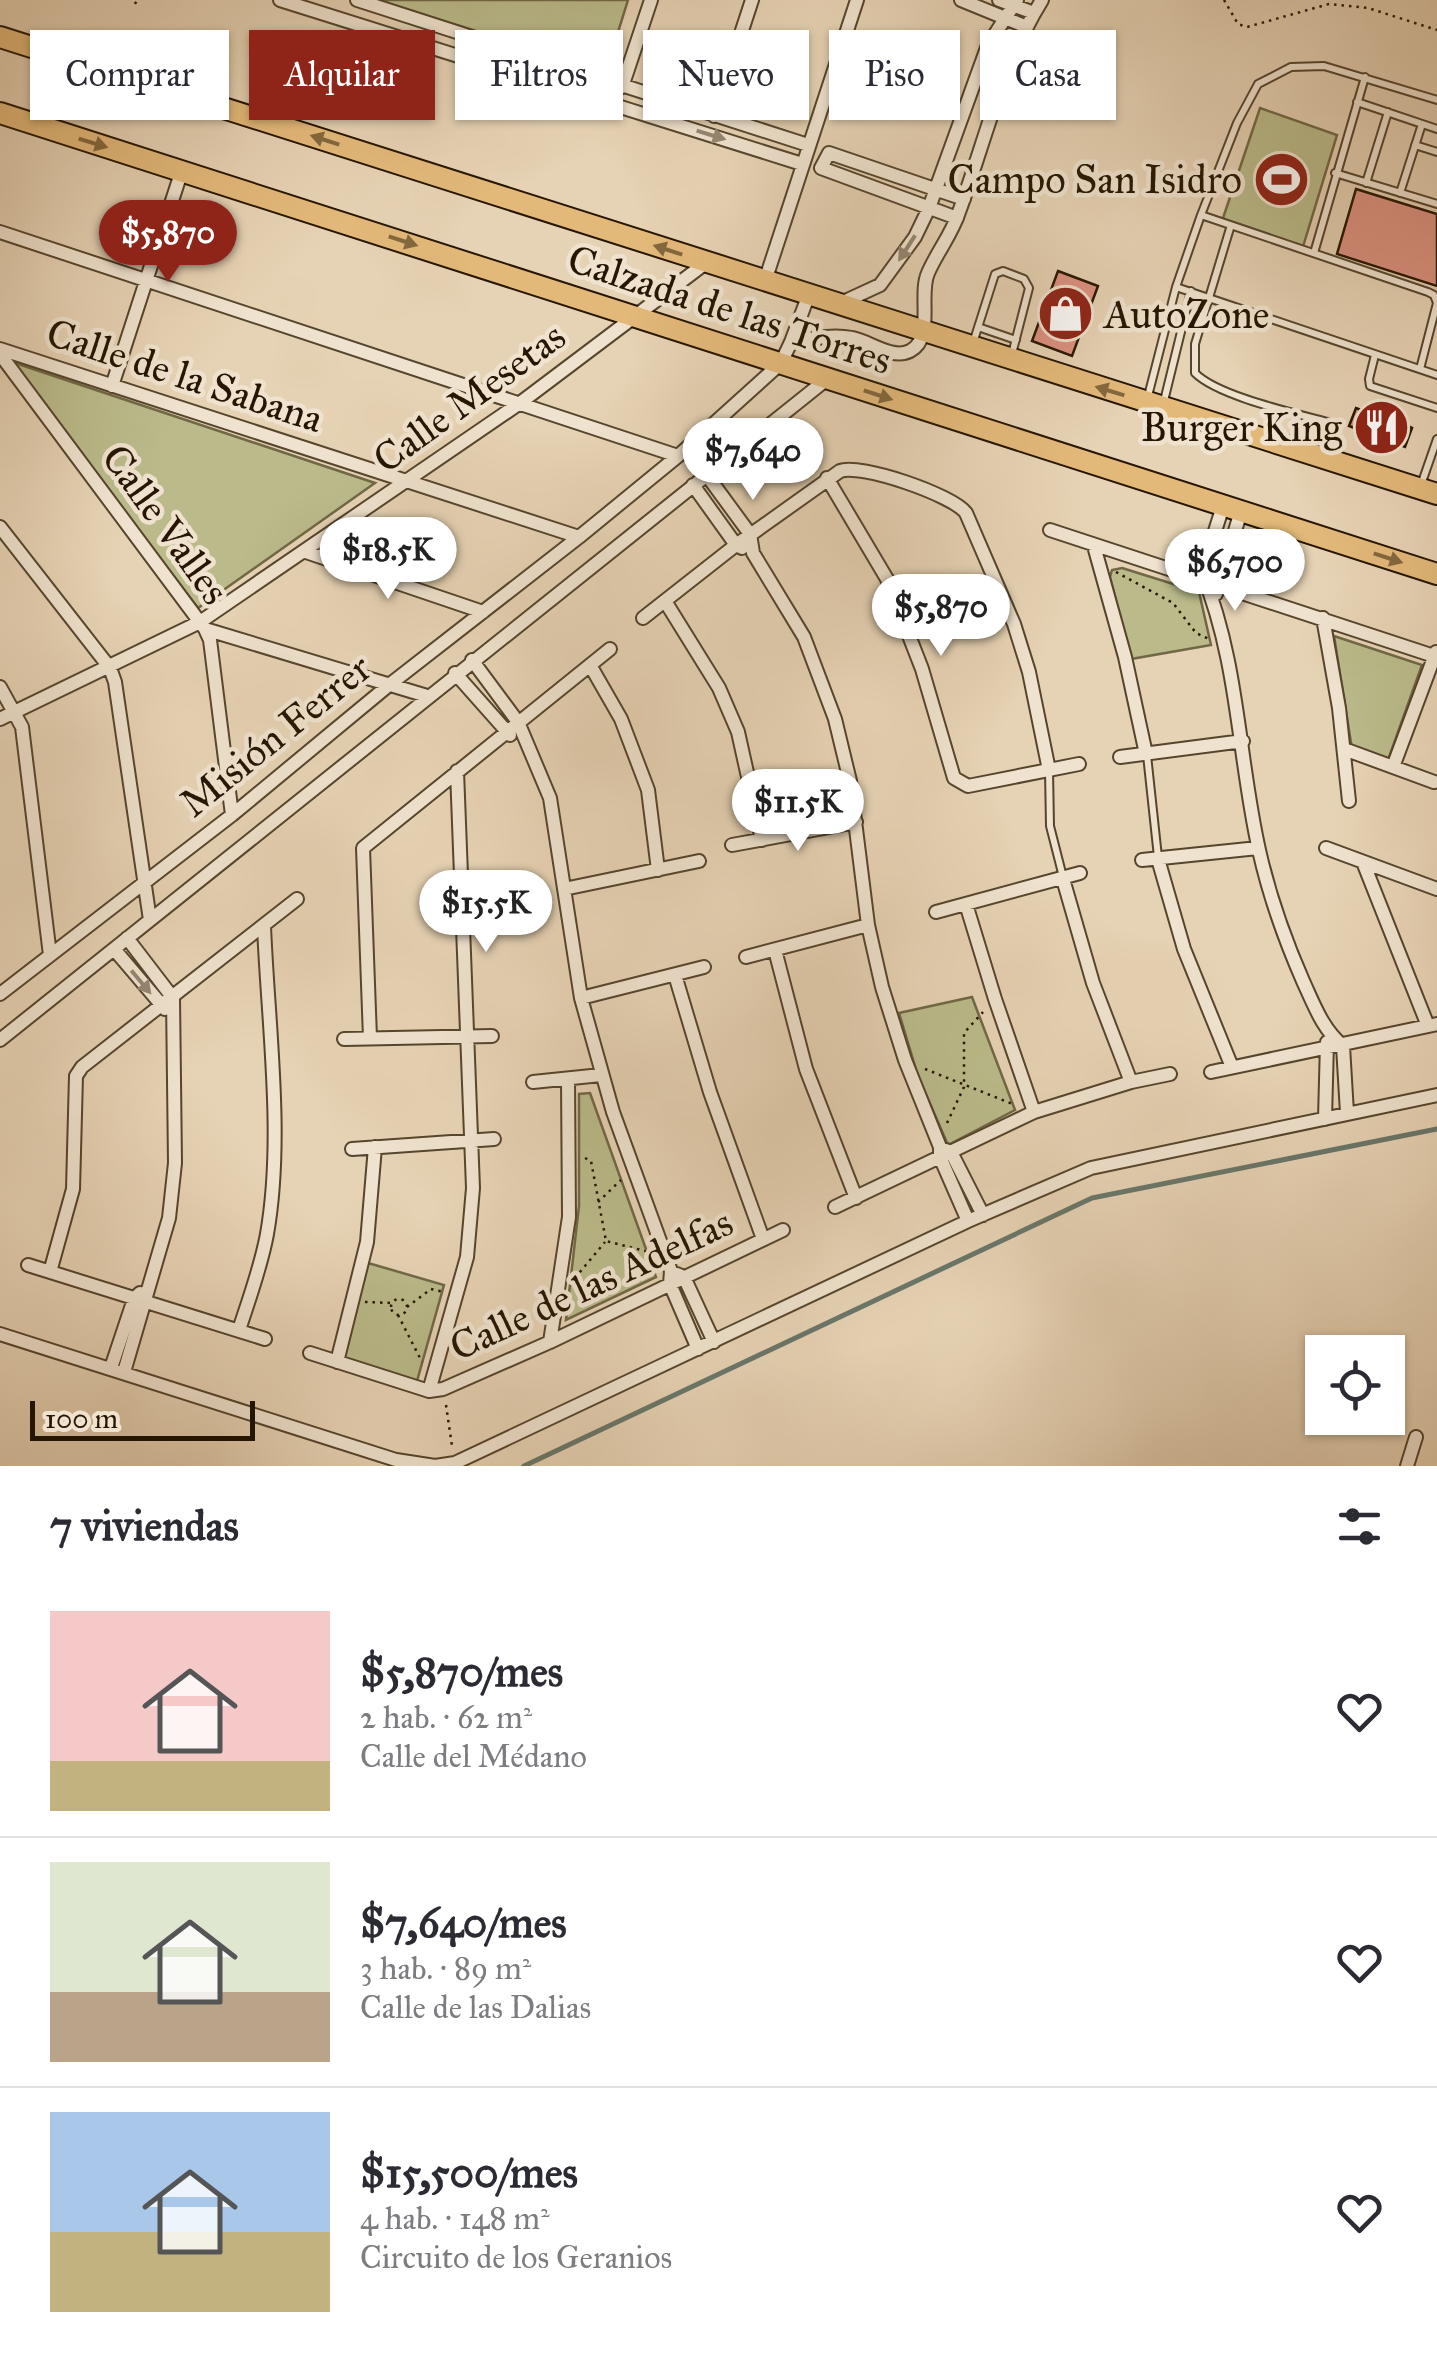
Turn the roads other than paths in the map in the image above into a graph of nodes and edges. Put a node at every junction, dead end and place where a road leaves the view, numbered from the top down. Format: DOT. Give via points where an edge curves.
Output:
graph roads {
  1 [pos="285,0"];
  2 [pos="358,0"];
  3 [pos="651,0"];
  4 [pos="752,0"];
  5 [pos="857,0"];
  6 [pos="961,0"];
  7 [pos="1042,0"];
  8 [pos="1010,2"];
  9 [pos="1004,18"];
  10 [pos="1030,20"];
  11 [pos="742,30"];
  12 [pos="455,32"];
  13 [pos="0,37"];
  14 [pos="1365,77"];
  15 [pos="623,84"];
  16 [pos="1437,100"];
  17 [pos="1357,102"];
  18 [pos="1388,112"];
  19 [pos="0,113"];
  20 [pos="727,120"];
  21 [pos="1422,124"];
  22 [pos="1437,128"];
  23 [pos="1415,144"];
  24 [pos="808,145"];
  25 [pos="1437,152"];
  26 [pos="802,164"];
  27 [pos="182,170"];
  28 [pos="1335,174"];
  29 [pos="1366,183"];
  30 [pos="936,190"];
  31 [pos="1400,193"];
  32 [pos="964,200"];
  33 [pos="1437,204"];
  34 [pos="929,208"];
  35 [pos="1200,215"];
  36 [pos="957,218"];
  37 [pos="1231,225"];
  38 [pos="0,232"];
  39 [pos="1314,253"];
  40 [pos="707,262"];
  41 [pos="147,281"];
  42 [pos="765,281"];
  43 [pos="1176,286"];
  44 [pos="1191,291"];
  45 [pos="810,294"];
  46 [pos="1208,297"];
  47 [pos="841,303"];
  48 [pos="1437,303"];
  49 [pos="636,315"];
  50 [pos="924,332"];
  51 [pos="975,337"];
  52 [pos="791,342"];
  53 [pos="1013,350"];
  54 [pos="0,351"];
  55 [pos="1375,355"];
  56 [pos="781,363"];
  57 [pos="1420,369"];
  58 [pos="1437,375"];
  59 [pos="827,379"];
  60 [pos="112,386"];
  61 [pos="520,403"];
  62 [pos="1154,405"];
  63 [pos="1437,408"];
  64 [pos="1334,424"];
  65 [pos="1437,439"];
  66 [pos="678,456"];
  67 [pos="706,474"];
  68 [pos="827,478"];
  69 [pos="408,482"];
  70 [pos="693,486"];
  71 [pos="1432,491"];
  72 [pos="1232,508"];
  73 [pos="0,526"];
  74 [pos="1050,530"];
  75 [pos="750,534"];
  76 [pos="579,537"];
  77 [pos="736,545"];
  78 [pos="306,552"];
  79 [pos="754,552"];
  80 [pos="1096,553"];
  81 [pos="1437,574"];
  82 [pos="1212,584"];
  83 [pos="664,601"];
  84 [pos="482,612"];
  85 [pos="644,618"];
  86 [pos="1323,618"];
  87 [pos="202,626"];
  88 [pos="610,649"];
  89 [pos="1436,653"];
  90 [pos="472,660"];
  91 [pos="590,664"];
  92 [pos="110,668"];
  93 [pos="455,673"];
  94 [pos="389,684"];
  95 [pos="0,687"];
  96 [pos="426,696"];
  97 [pos="16,712"];
  98 [pos="0,719"];
  99 [pos="518,722"];
  100 [pos="505,732"];
  101 [pos="1243,741"];
  102 [pos="525,744"];
  103 [pos="1344,749"];
  104 [pos="1146,754"];
  105 [pos="1120,756"];
  106 [pos="1080,764"];
  107 [pos="1393,767"];
  108 [pos="456,770"];
  109 [pos="1049,770"];
  110 [pos="1434,782"];
  111 [pos="1349,801"];
  112 [pos="232,815"];
  113 [pos="856,822"];
  114 [pos="762,840"];
  115 [pos="732,845"];
  116 [pos="1258,848"];
  117 [pos="1326,848"];
  118 [pos="1158,859"];
  119 [pos="1142,860"];
  120 [pos="700,861"];
  121 [pos="1363,862"];
  122 [pos="658,870"];
  123 [pos="1080,874"];
  124 [pos="1063,879"];
  125 [pos="144,880"];
  126 [pos="1437,889"];
  127 [pos="564,890"];
  128 [pos="297,900"];
  129 [pos="966,904"];
  130 [pos="936,912"];
  131 [pos="150,920"];
  132 [pos="868,925"];
  133 [pos="264,926"];
  134 [pos="127,938"];
  135 [pos="114,948"];
  136 [pos="775,950"];
  137 [pos="50,955"];
  138 [pos="746,957"];
  139 [pos="704,967"];
  140 [pos="676,975"];
  141 [pos="0,994"];
  142 [pos="581,998"];
  143 [pos="169,1006"];
  144 [pos="1432,1025"];
  145 [pos="492,1036"];
  146 [pos="468,1037"];
  147 [pos="370,1038"];
  148 [pos="344,1039"];
  149 [pos="0,1040"];
  150 [pos="1327,1042"];
  151 [pos="1343,1046"];
  152 [pos="1232,1067"];
  153 [pos="1211,1072"];
  154 [pos="1170,1074"];
  155 [pos="601,1075"];
  156 [pos="568,1080"];
  157 [pos="533,1082"];
  158 [pos="1130,1082"];
  159 [pos="1437,1095"];
  160 [pos="1034,1112"];
  161 [pos="1347,1113"];
  162 [pos="1325,1118"];
  163 [pos="494,1139"];
  164 [pos="472,1141"];
  165 [pos="376,1147"];
  166 [pos="352,1149"];
  167 [pos="942,1150"];
  168 [pos="856,1198"];
  169 [pos="835,1207"];
  170 [pos="982,1214"];
  171 [pos="968,1221"];
  172 [pos="783,1230"];
  173 [pos="763,1239"];
  174 [pos="28,1265"];
  175 [pos="50,1272"];
  176 [pos="675,1278"];
  177 [pos="141,1301"];
  178 [pos="239,1330"];
  179 [pos="0,1334"];
  180 [pos="265,1338"];
  181 [pos="550,1342"];
  182 [pos="714,1342"];
  183 [pos="698,1350"];
  184 [pos="310,1353"];
  185 [pos="336,1362"];
  186 [pos="118,1370"];
  187 [pos="435,1386"];
  188 [pos="1416,1437"];
  189 [pos="1407,1466"];
  1 -- 26 [label="street, one-way"];
  2 -- 12 [label="street"];
  3 -- 15 [label="street"];
  4 -- 11 [label="street"];
  5 -- 24 [label="street"];
  6 -- 9 [label="street"];
  7 -- 10 [label="street"];
  8 -- 9 [label="street"];
  8 -- 10 [label="street"];
  9 -- 10 [label="street"];
  9 -- 30 [label="street"];
  10 -- 32 [label="street"];
  40 -- 13 [label="main road, Calzada de las Torres, one-way"];
  14 -- 16 [label="lane"];
  14 -- 17 [label="lane"];
  14 -- 35 [label="lane" via="1291,66 1258,84"];
  17 -- 18 [label="lane"];
  17 -- 28 [label="lane"];
  18 -- 21 [label="lane"];
  18 -- 29 [label="lane"];
  19 -- 27 [label="main road, Calzada de las Torres, one-way"];
  20 -- 24 [label="street"];
  21 -- 22 [label="lane"];
  21 -- 23 [label="lane"];
  23 -- 25 [label="lane"];
  23 -- 31 [label="lane"];
  24 -- 26 [label="street"];
  26 -- 42 [label="street"];
  27 -- 41 [label="street"];
  27 -- 49 [label="main road, Calzada de las Torres, one-way"];
  28 -- 29 [label="lane"];
  28 -- 39 [label="lane"];
  29 -- 31 [label="lane"];
  30 -- 32 [label="street"];
  30 -- 34 [label="street"];
  30 -- 34 [label="street" via="826,155 822,170"];
  31 -- 33 [label="lane"];
  32 -- 36 [label="street"];
  34 -- 36 [label="street"];
  34 -- 47 [label="street, one-way" via="880,284"];
  35 -- 37 [label="lane"];
  35 -- 43 [label="lane"];
  36 -- 50 [label="street" via="927,275"];
  37 -- 39 [label="lane"];
  37 -- 46 [label="lane"];
  38 -- 41 [label="street"];
  39 -- 48 [label="lane" via="1428,292"];
  40 -- 42 [label="main road, Calzada de las Torres"];
  40 -- 49 [label="street, Calle Mesetas"];
  41 -- 60 [label="street"];
  41 -- 61 [label="street"];
  42 -- 45 [label="main road, Calzada de las Torres"];
  43 -- 44 [label="lane"];
  43 -- 62 [label="lane"];
  44 -- 46 [label="lane"];
  44 -- 62 [label="lane"];
  45 -- 47 [label="main road, Calzada de las Torres"];
  45 -- 52 [label="street, Misión Ferrer"];
  46 -- 55 [label="lane"];
  46 -- 64 [label="lane" via="1195,344 1195,373 1203,382"];
  47 -- 50 [label="main road, Calzada de las Torres"];
  48 -- 57 [label="lane"];
  49 -- 56 [label="main road, Calzada de las Torres"];
  49 -- 61 [label="street, Calle Mesetas"];
  50 -- 51 [label="main road, Calzada de las Torres"];
  50 -- 52 [label="street" via="906,353 852,338"];
  51 -- 53 [label="main road, Calzada de las Torres"];
  51 -- 53 [label="lane" via="995,274 1003,271 1030,288"];
  52 -- 56 [label="street, Misión Ferrer"];
  62 -- 53 [label="main road, Calzada de las Torres, one-way"];
  54 -- 60 [label="street, Calle de la Sabana"];
  54 -- 87 [label="street, Calle Valles"];
  55 -- 57 [label="lane"];
  55 -- 63 [label="lane" via="1370,386"];
  56 -- 59 [label="main road, Calzada de las Torres"];
  56 -- 66 [label="street, Misión Ferrer"];
  57 -- 58 [label="lane"];
  59 -- 67 [label="street"];
  59 -- 72 [label="main road, Calzada de las Torres, one-way"];
  60 -- 69 [label="street, Calle de la Sabana"];
  61 -- 66 [label="street"];
  61 -- 69 [label="street, Calle Mesetas"];
  62 -- 71 [label="main road, Calzada de las Torres"];
  65 -- 71 [label="lane"];
  66 -- 76 [label="street, Misión Ferrer"];
  67 -- 70 [label="street"];
  67 -- 75 [label="street"];
  68 -- 75 [label="street"];
  68 -- 109 [label="street" via="860,468 960,505 1014,624"];
  68 -- 109 [label="street" via="887,579 954,778 968,786"];
  69 -- 76 [label="street, Calle de la Sabana"];
  69 -- 78 [label="street, Calle Mesetas"];
  70 -- 77 [label="street"];
  70 -- 90 [label="street"];
  72 -- 81 [label="main road, Calzada de las Torres, one-way"];
  72 -- 82 [label="street" via="1202,568"];
  73 -- 92 [label="street"];
  74 -- 80 [label="street"];
  75 -- 77 [label="street"];
  75 -- 79 [label="street"];
  76 -- 84 [label="street, Misión Ferrer"];
  77 -- 79 [label="street"];
  77 -- 83 [label="street"];
  78 -- 84 [label="street"];
  78 -- 87 [label="street, Calle Mesetas"];
  79 -- 113 [label="street" via="804,637 835,719"];
  80 -- 82 [label="street"];
  80 -- 104 [label="street"];
  82 -- 86 [label="street"];
  82 -- 101 [label="street"];
  83 -- 85 [label="street"];
  83 -- 114 [label="street" via="719,688 738,732"];
  84 -- 94 [label="street, Misión Ferrer"];
  86 -- 89 [label="street"];
  86 -- 103 [label="street"];
  87 -- 92 [label="street, Calle Mesetas"];
  87 -- 94 [label="street"];
  87 -- 112 [label="street, Calle Valles" via="210,640"];
  88 -- 91 [label="street"];
  89 -- 107 [label="street"];
  90 -- 93 [label="street"];
  90 -- 99 [label="street"];
  91 -- 99 [label="street"];
  91 -- 122 [label="street" via="637,755"];
  92 -- 97 [label="street, Calle Mesetas"];
  92 -- 125 [label="street"];
  93 -- 96 [label="street"];
  93 -- 100 [label="street"];
  94 -- 96 [label="street"];
  94 -- 112 [label="street, Misión Ferrer"];
  95 -- 97 [label="street"];
  96 -- 131 [label="street"];
  97 -- 98 [label="street, Calle Mesetas"];
  97 -- 137 [label="street"];
  99 -- 100 [label="street"];
  99 -- 102 [label="street"];
  100 -- 102 [label="street"];
  100 -- 108 [label="street"];
  101 -- 104 [label="street"];
  101 -- 116 [label="street"];
  102 -- 127 [label="street" via="550,798"];
  103 -- 107 [label="street"];
  103 -- 111 [label="street"];
  104 -- 105 [label="street"];
  104 -- 118 [label="lane"];
  106 -- 109 [label="street"];
  107 -- 110 [label="street"];
  108 -- 146 [label="street"];
  108 -- 147 [label="street" via="361,856"];
  109 -- 124 [label="lane" via="1050,826"];
  112 -- 125 [label="street, Misión Ferrer"];
  113 -- 114 [label="street"];
  113 -- 132 [label="street"];
  114 -- 115 [label="street"];
  116 -- 118 [label="street"];
  116 -- 150 [label="street"];
  117 -- 121 [label="street"];
  118 -- 119 [label="street"];
  118 -- 152 [label="street" via="1184,949"];
  120 -- 122 [label="street"];
  121 -- 126 [label="street"];
  121 -- 144 [label="street"];
  122 -- 127 [label="street"];
  123 -- 124 [label="street"];
  124 -- 129 [label="street"];
  124 -- 158 [label="street" via="1092,983"];
  125 -- 131 [label="street"];
  125 -- 137 [label="street, Misión Ferrer"];
  127 -- 142 [label="street"];
  128 -- 133 [label="street"];
  129 -- 130 [label="street"];
  129 -- 160 [label="street"];
  131 -- 134 [label="street"];
  132 -- 136 [label="street"];
  132 -- 167 [label="street" via="905,1060"];
  133 -- 143 [label="street"];
  133 -- 178 [label="street" via="272,1193"];
  134 -- 135 [label="street"];
  134 -- 143 [label="street"];
  135 -- 143 [label="street, one-way"];
  135 -- 149 [label="street"];
  136 -- 138 [label="street"];
  136 -- 168 [label="street" via="806,1069"];
  137 -- 141 [label="street, Misión Ferrer"];
  139 -- 140 [label="street"];
  140 -- 142 [label="street"];
  140 -- 173 [label="street"];
  142 -- 155 [label="street"];
  143 -- 175 [label="street" via="76,1076 73,1190"];
  143 -- 177 [label="street" via="174,1192"];
  144 -- 151 [label="street"];
  145 -- 146 [label="street"];
  146 -- 147 [label="street"];
  146 -- 164 [label="street"];
  147 -- 148 [label="street"];
  150 -- 151 [label="street"];
  150 -- 152 [label="street"];
  150 -- 162 [label="street"];
  151 -- 161 [label="street"];
  152 -- 153 [label="street"];
  154 -- 158 [label="street"];
  155 -- 156 [label="street"];
  155 -- 176 [label="street"];
  156 -- 157 [label="street"];
  156 -- 181 [label="street" via="569,1216"];
  158 -- 160 [label="street"];
  159 -- 161 [label="street"];
  160 -- 167 [label="street"];
  161 -- 162 [label="street"];
  162 -- 170 [label="street" via="1090,1168"];
  163 -- 164 [label="street"];
  164 -- 165 [label="street"];
  164 -- 187 [label="street" via="472,1225"];
  165 -- 166 [label="street"];
  165 -- 185 [label="street" via="366,1242"];
  167 -- 168 [label="street"];
  167 -- 170 [label="street"];
  167 -- 171 [label="street"];
  168 -- 169 [label="street"];
  170 -- 171 [label="street"];
  171 -- 182 [label="street"];
  172 -- 173 [label="street, Calle de las Adelfas"];
  173 -- 176 [label="street, Calle de las Adelfas"];
  174 -- 175 [label="street"];
  175 -- 177 [label="street"];
  176 -- 181 [label="street, Calle de las Adelfas"];
  176 -- 182 [label="street"];
  176 -- 183 [label="street"];
  177 -- 178 [label="street"];
  177 -- 186 [label="street"];
  178 -- 180 [label="street"];
  179 -- 186 [label="street"];
  181 -- 187 [label="street, Calle de las Adelfas"];
  182 -- 183 [label="street"];
  183 -- 186 [label="street" via="455,1463 435,1466 396,1460"];
  184 -- 185 [label="street, Calle de las Adelfas"];
  185 -- 187 [label="street, Calle de las Adelfas"];
  188 -- 189 [label="street"];
}
